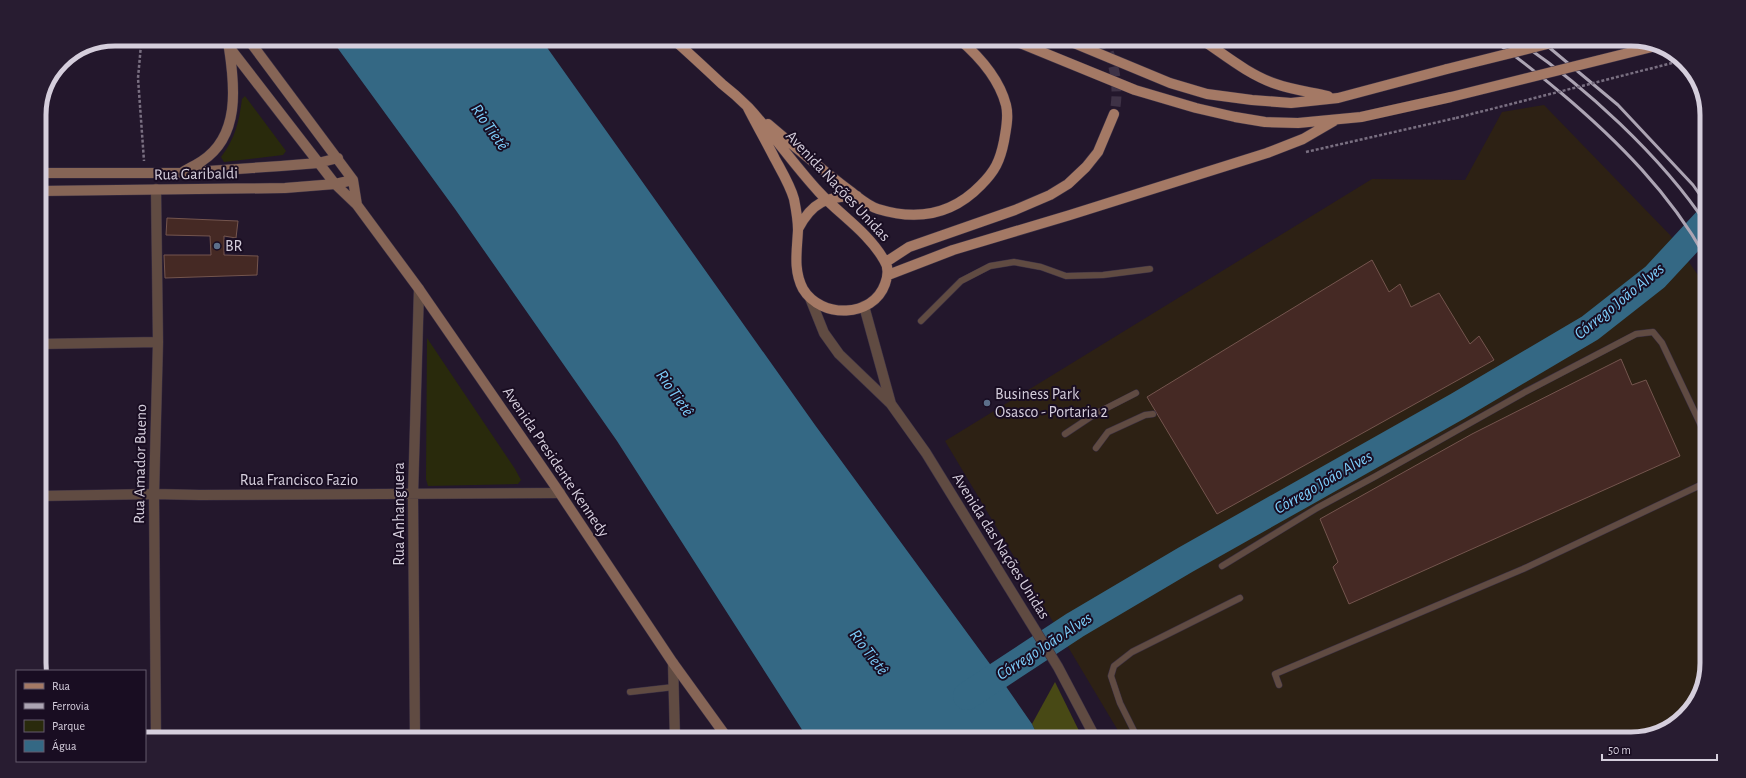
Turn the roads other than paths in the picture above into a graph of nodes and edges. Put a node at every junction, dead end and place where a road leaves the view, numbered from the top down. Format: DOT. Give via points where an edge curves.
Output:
graph roads {
  1 [pos="254,46"];
  2 [pos="681,46"];
  3 [pos="967,46"];
  4 [pos="1027,46"];
  5 [pos="1081,46"];
  6 [pos="1211,46"];
  7 [pos="1540,46"];
  8 [pos="230,48"];
  9 [pos="1648,48"];
  10 [pos="1338,98"];
  11 [pos="747,106"];
  12 [pos="1114,114"];
  13 [pos="1334,121"];
  14 [pos="338,158"];
  15 [pos="318,163"];
  16 [pos="46,173"];
  17 [pos="179,174"];
  18 [pos="353,180"];
  19 [pos="335,184"];
  20 [pos="156,189"];
  21 [pos="46,191"];
  22 [pos="857,196"];
  23 [pos="827,200"];
  24 [pos="357,205"];
  25 [pos="798,229"];
  26 [pos="886,262"];
  27 [pos="1150,269"];
  28 [pos="888,276"];
  29 [pos="419,289"];
  30 [pos="810,298"];
  31 [pos="864,306"];
  32 [pos="921,321"];
  33 [pos="158,342"];
  34 [pos="46,344"];
  35 [pos="1136,393"];
  36 [pos="891,404"];
  37 [pos="1153,414"];
  38 [pos="1700,423"];
  39 [pos="1065,434"];
  40 [pos="1096,448"];
  41 [pos="1700,485"];
  42 [pos="560,493"];
  43 [pos="154,494"];
  44 [pos="413,495"];
  45 [pos="46,496"];
  46 [pos="1222,566"];
  47 [pos="1240,598"];
  48 [pos="673,663"];
  49 [pos="1279,684"];
  50 [pos="674,687"];
  51 [pos="630,692"];
  52 [pos="156,732"];
  53 [pos="415,732"];
  54 [pos="675,732"];
  55 [pos="723,732"];
  56 [pos="1092,732"];
  57 [pos="1134,732"];
  1 -- 14 [label="main road, Avenida Presidente Kennedy"];
  2 -- 11 [label="main road, Avenida Nações Unidas"];
  3 -- 22 [label="main road" via="980,57 990,71 1006,105 1008,120 998,166 970,197 952,208 933,214 896,214 877,209"];
  4 -- 13 [label="main road" via="1135,90 1204,110 1265,122"];
  5 -- 10 [label="main road" via="1170,83 1207,94 1291,103"];
  6 -- 10 [label="main road" via="1262,78 1283,86"];
  7 -- 10 [label="main road, bridge"];
  8 -- 15 [label="main road, Avenida Presidente Kennedy"];
  8 -- 17 [label="main road" via="234,80 233,109 225,135 215,150 203,161"];
  9 -- 13 [label="main road, bridge" via="1451,97"];
  11 -- 22 [label="main road" via="839,184"];
  11 -- 23 [label="main road, Avenida Nações Unidas"];
  11 -- 25 [label="main road, Avenida Nações Unidas" via="788,183"];
  12 -- 26 [label="main road" via="1098,152 1068,184 1015,210 909,247"];
  13 -- 28 [label="main road" via="1267,153 1070,216 953,250"];
  14 -- 15 [label="main road, Rua Garibaldi"];
  14 -- 18 [label="main road, Avenida Presidente Kennedy"];
  15 -- 17 [label="main road, Rua Garibaldi"];
  15 -- 19 [label="main road, Avenida Presidente Kennedy"];
  16 -- 17 [label="main road, Rua Garibaldi"];
  18 -- 19 [label="main road, Rua Garibaldi"];
  18 -- 24 [label="main road, Avenida Presidente Kennedy"];
  19 -- 20 [label="main road, Rua Garibaldi" via="285,188"];
  19 -- 24 [label="main road, Avenida Presidente Kennedy"];
  20 -- 21 [label="main road, Rua Garibaldi"];
  20 -- 33 [label="street, Rua Amador Bueno"];
  22 -- 23 [label="main road" via="838,196"];
  23 -- 25 [label="main road" via="806,215"];
  23 -- 26 [label="main road, Avenida Nações Unidas" via="871,240"];
  24 -- 29 [label="main road, Avenida Presidente Kennedy"];
  25 -- 30 [label="main road, Avenida Nações Unidas" via="798,275"];
  26 -- 28 [label="main road, Avenida Nações Unidas"];
  27 -- 32 [label="lane" via="1104,275 1066,276 1041,266 1014,262 990,266 961,281"];
  28 -- 31 [label="main road, Avenida Nações Unidas" via="879,294"];
  29 -- 42 [label="main road, Avenida Presidente Kennedy"];
  29 -- 44 [label="street, Rua Anhanguera"];
  30 -- 31 [label="main road, Avenida Nações Unidas" via="829,310 840,312"];
  30 -- 36 [label="street" via="824,333 839,354"];
  31 -- 36 [label="street"];
  33 -- 34 [label="street"];
  33 -- 43 [label="street, Rua Amador Bueno"];
  35 -- 39 [label="lane" via="1095,414"];
  36 -- 56 [label="street, Avenida das Nações Unidas" via="926,453 1030,620"];
  37 -- 40 [label="lane" via="1145,415 1108,432"];
  38 -- 46 [label="lane" via="1662,342 1653,332 1636,334 1525,392 1316,508"];
  41 -- 49 [label="lane" via="1522,569 1275,674"];
  42 -- 44 [label="street, Rua Francisco Fazio"];
  42 -- 48 [label="main road, Avenida Presidente Kennedy"];
  43 -- 44 [label="street, Rua Francisco Fazio"];
  43 -- 45 [label="street, Rua Francisco Fazio"];
  43 -- 52 [label="street, Rua Amador Bueno"];
  44 -- 53 [label="street, Rua Anhanguera"];
  47 -- 57 [label="lane" via="1132,652 1114,666 1111,676 1120,703"];
  48 -- 50 [label="street"];
  48 -- 55 [label="main road, Avenida Presidente Kennedy"];
  50 -- 51 [label="lane"];
  50 -- 54 [label="street"];
}
